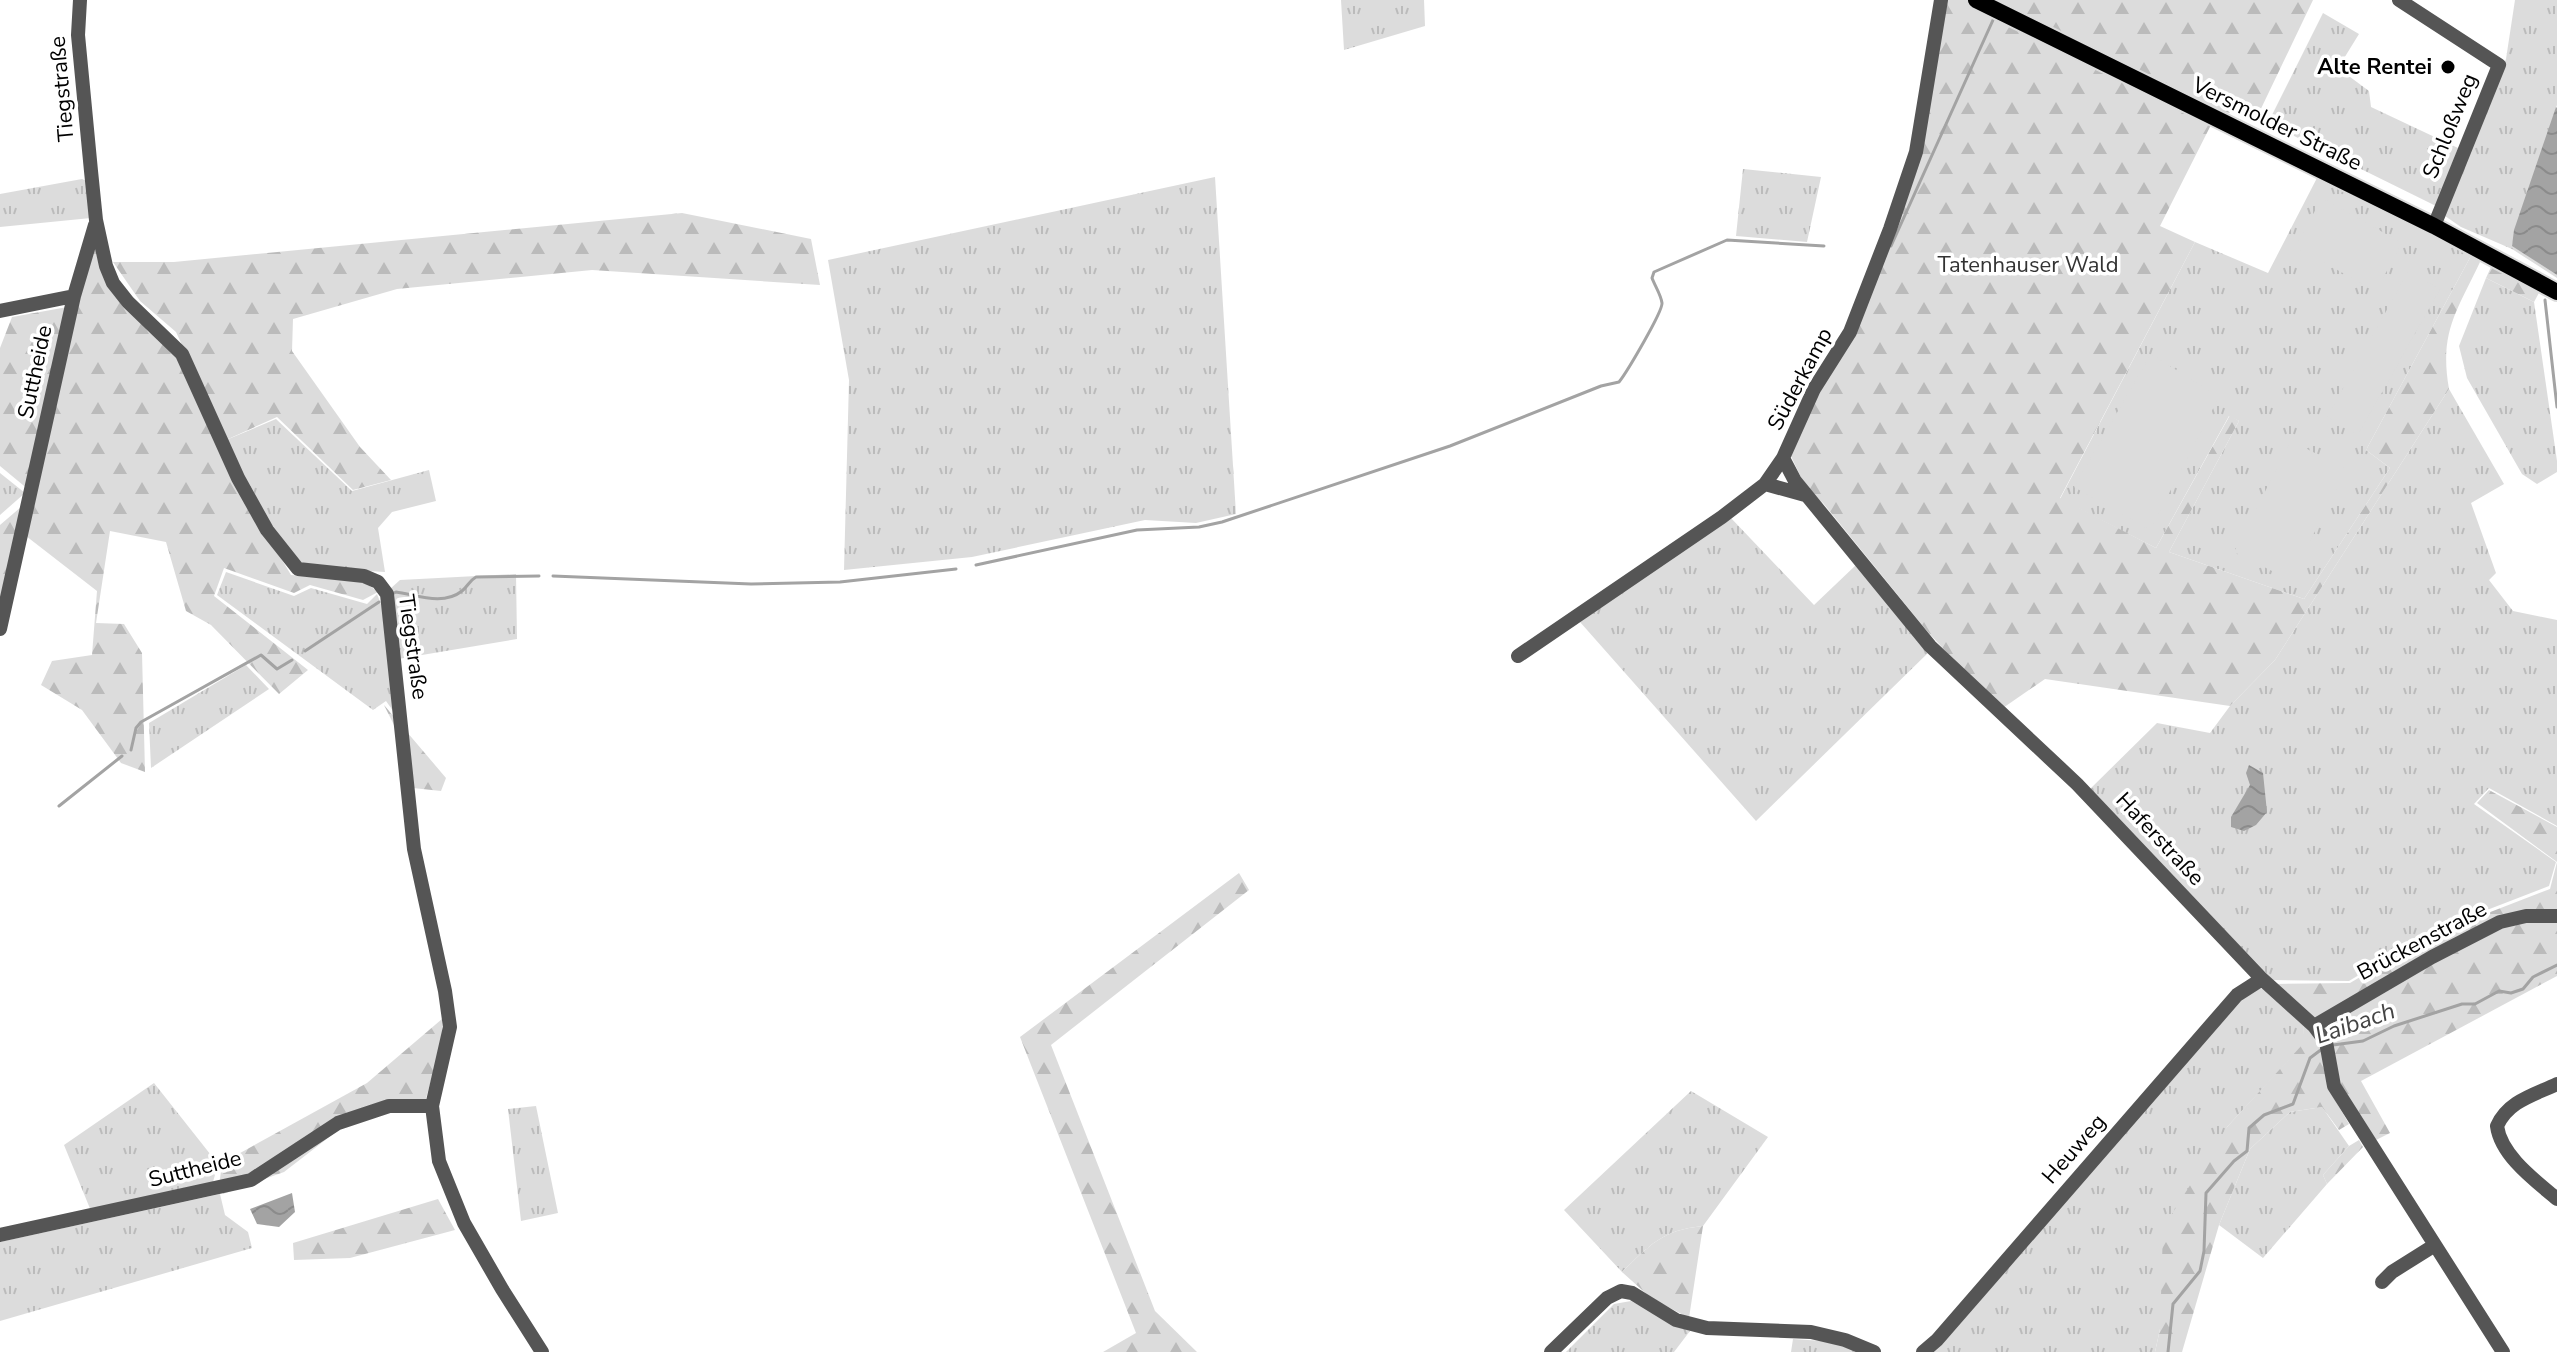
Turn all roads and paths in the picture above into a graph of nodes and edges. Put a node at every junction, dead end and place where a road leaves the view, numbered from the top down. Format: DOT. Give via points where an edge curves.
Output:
graph roads {
  1 [pos="80,0"];
  2 [pos="1941,0"];
  3 [pos="1976,0"];
  4 [pos="2399,0"];
  5 [pos="96,220"];
  6 [pos="2434,226"];
  7 [pos="2557,292"];
  8 [pos="74,296"];
  9 [pos="0,311"];
  10 [pos="1783,458"];
  11 [pos="1765,484"];
  12 [pos="1806,495"];
  13 [pos="0,629"];
  14 [pos="1518,656"];
  15 [pos="2557,916"];
  16 [pos="2262,979"];
  17 [pos="2314,1026"];
  18 [pos="2557,1084"];
  19 [pos="432,1106"];
  20 [pos="2557,1199"];
  21 [pos="0,1235"];
  22 [pos="2435,1245"];
  23 [pos="2382,1282"];
  24 [pos="542,1352"];
  25 [pos="1551,1352"];
  26 [pos="1874,1352"];
  27 [pos="1923,1352"];
  28 [pos="2503,1352"];
  1 -- 5 [label="street, Tiegstraße" via="78,35"];
  2 -- 10 [label="street, Süderkamp" via="1916,152 1886,241 1850,332 1814,389"];
  3 -- 6 [label="main road, Versmolder Straße"];
  4 -- 6 [label="street, Schloßweg" via="2499,65"];
  5 -- 8 [label="street, Suttheide"];
  5 -- 19 [label="street, Tiegstraße" via="113,283 182,354 267,530 298,569 364,576 387,594 414,849 450,1027"];
  6 -- 7 [label="main road, Versmolder Straße"];
  8 -- 9 [label="street"];
  8 -- 13 [label="street, Suttheide"];
  10 -- 11 [label="street, Süderkamp"];
  10 -- 12 [label="street, Haferstraße"];
  11 -- 12 [label="street"];
  11 -- 14 [label="street, Süderkamp"];
  12 -- 16 [label="street, Haferstraße" via="1930,646 2077,784"];
  15 -- 17 [label="street, Brückenstraße" via="2500,922"];
  16 -- 17 [label="street, Haferstraße"];
  16 -- 27 [label="street, Heuweg" via="2237,995"];
  17 -- 22 [label="street, Haferstraße" via="2327,1047 2334,1086"];
  18 -- 20 [label="street" via="2516,1102 2497,1126 2502,1143"];
  19 -- 21 [label="street, Suttheide" via="389,1106 338,1123 251,1180"];
  19 -- 24 [label="street, Tiegstraße" via="439,1161 464,1223"];
  22 -- 23 [label="street"];
  22 -- 28 [label="street, Haferstraße"];
  25 -- 26 [label="street" via="1621,1291 1676,1320 1707,1328 1811,1332"];
}
